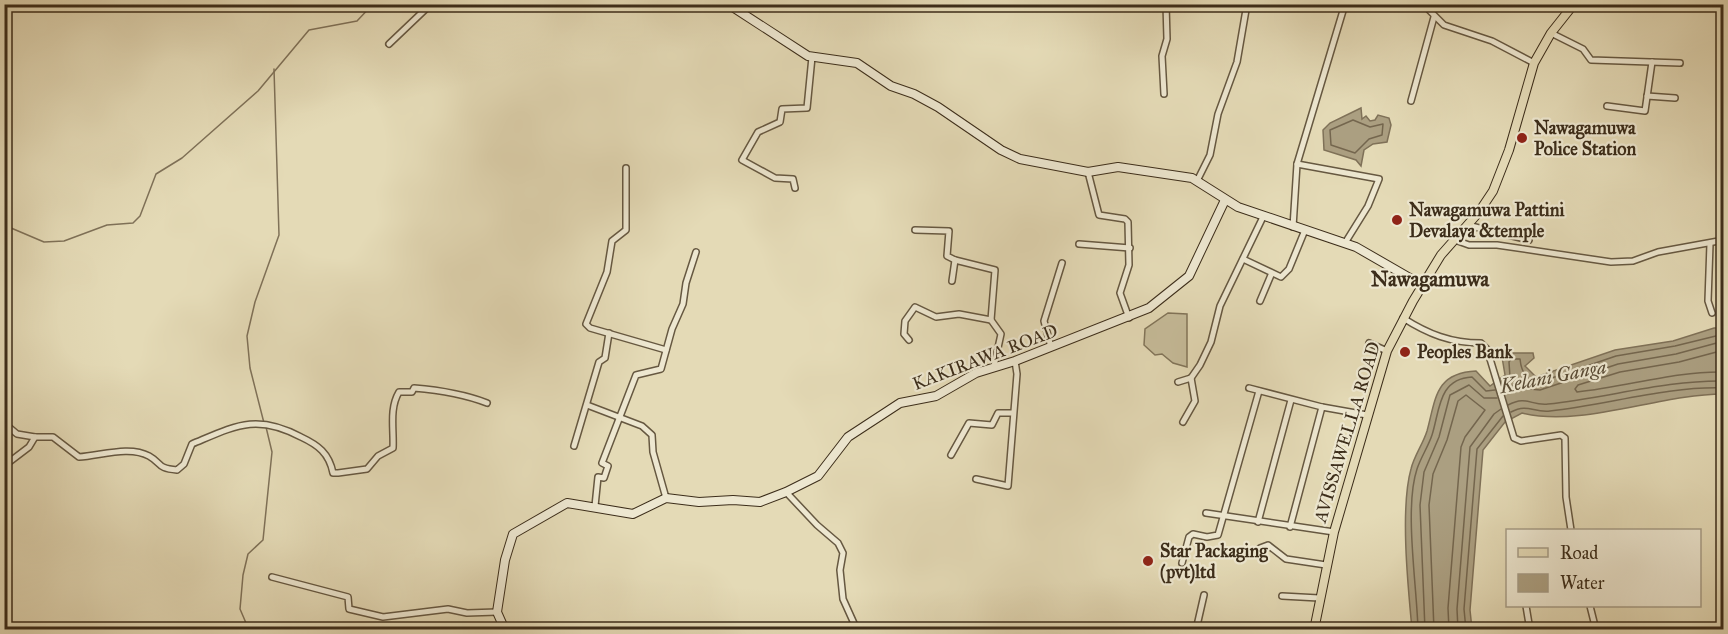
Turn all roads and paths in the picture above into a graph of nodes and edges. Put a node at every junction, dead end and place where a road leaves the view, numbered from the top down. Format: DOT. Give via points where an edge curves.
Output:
graph roads {
  1 [pos="431,4"];
  2 [pos="728,4"];
  3 [pos="1166,4"];
  4 [pos="1247,4"];
  5 [pos="1345,4"];
  6 [pos="1423,4"];
  7 [pos="1574,4"];
  8 [pos="1434,17"];
  9 [pos="1551,33"];
  10 [pos="389,44"];
  11 [pos="812,57"];
  12 [pos="1652,62"];
  13 [pos="1534,63"];
  14 [pos="1680,63"];
  15 [pos="1164,94"];
  16 [pos="1647,96"];
  17 [pos="1675,98"];
  18 [pos="1411,101"];
  19 [pos="1607,106"];
  20 [pos="1297,164"];
  21 [pos="626,168"];
  22 [pos="1089,172"];
  23 [pos="1197,181"];
  24 [pos="795,188"];
  25 [pos="1225,200"];
  26 [pos="1263,217"];
  27 [pos="1466,224"];
  28 [pos="1293,227"];
  29 [pos="915,230"];
  30 [pos="1305,230"];
  31 [pos="1453,239"];
  32 [pos="1529,240"];
  33 [pos="1724,240"];
  34 [pos="1345,243"];
  35 [pos="1079,244"];
  36 [pos="1710,244"];
  37 [pos="1130,248"];
  38 [pos="696,252"];
  39 [pos="1243,259"];
  40 [pos="955,260"];
  41 [pos="1062,263"];
  42 [pos="1271,275"];
  43 [pos="952,281"];
  44 [pos="1422,285"];
  45 [pos="1260,301"];
  46 [pos="1712,313"];
  47 [pos="1129,318"];
  48 [pos="1403,318"];
  49 [pos="991,320"];
  50 [pos="609,333"];
  51 [pos="909,340"];
  52 [pos="1369,343"];
  53 [pos="1051,347"];
  54 [pos="666,350"];
  55 [pos="1387,351"];
  56 [pos="1015,361"];
  57 [pos="994,366"];
  58 [pos="1191,378"];
  59 [pos="1178,382"];
  60 [pos="1249,388"];
  61 [pos="1259,391"];
  62 [pos="1291,400"];
  63 [pos="487,403"];
  64 [pos="587,405"];
  65 [pos="1322,407"];
  66 [pos="1013,413"];
  67 [pos="1367,415"];
  68 [pos="622,417"];
  69 [pos="1183,422"];
  70 [pos="4,423"];
  71 [pos="35,437"];
  72 [pos="574,446"];
  73 [pos="951,455"];
  74 [pos="4,466"];
  75 [pos="976,479"];
  76 [pos="786,492"];
  77 [pos="666,498"];
  78 [pos="595,506"];
  79 [pos="1206,513"];
  80 [pos="1224,517"];
  81 [pos="1258,522"];
  82 [pos="1290,526"];
  83 [pos="1570,529"];
  84 [pos="1334,532"];
  85 [pos="1261,554"];
  86 [pos="1272,556"];
  87 [pos="1283,556"];
  88 [pos="1182,563"];
  89 [pos="1326,565"];
  90 [pos="273,577"];
  91 [pos="1204,595"];
  92 [pos="1282,596"];
  93 [pos="1319,598"];
  94 [pos="1526,607"];
  95 [pos="1590,607"];
  96 [pos="497,612"];
  97 [pos="505,630"];
  98 [pos="857,630"];
  99 [pos="1196,630"];
  100 [pos="1314,630"];
  101 [pos="1530,630"];
  102 [pos="1596,630"];
  1 -- 10 [label="street"];
  2 -- 11 [label="street"];
  3 -- 15 [label="street"];
  4 -- 23 [label="street" via="1236,62 1209,155"];
  5 -- 20 [label="street"];
  6 -- 8 [label="street"];
  7 -- 9 [label="main road, AVISSAWELLA ROAD"];
  8 -- 13 [label="street" via="1444,25 1492,40"];
  8 -- 18 [label="street"];
  9 -- 12 [label="street" via="1583,49 1591,60"];
  9 -- 13 [label="main road, AVISSAWELLA ROAD"];
  11 -- 22 [label="street" via="857,63 891,86 938,107 1020,159"];
  11 -- 24 [label="street" via="807,108 782,109 780,122 759,132 742,160 775,178 793,179"];
  12 -- 14 [label="street"];
  12 -- 16 [label="street"];
  13 -- 27 [label="main road, AVISSAWELLA ROAD" via="1493,191"];
  16 -- 17 [label="street"];
  16 -- 19 [label="street" via="1646,111"];
  20 -- 28 [label="street"];
  20 -- 34 [label="street" via="1378,179 1368,206"];
  21 -- 50 [label="street" via="626,230 612,241 607,272 586,324"];
  22 -- 23 [label="street" via="1118,167"];
  22 -- 37 [label="street" via="1099,215 1128,222"];
  23 -- 25 [label="street"];
  25 -- 26 [label="street"];
  25 -- 47 [label="street, KAKIRAWA ROAD" via="1184,282"];
  26 -- 28 [label="street"];
  26 -- 39 [label="street"];
  27 -- 31 [label="main road, AVISSAWELLA ROAD"];
  27 -- 32 [label="street"];
  28 -- 30 [label="street"];
  29 -- 40 [label="street" via="949,231 947,256"];
  30 -- 34 [label="street"];
  30 -- 42 [label="street" via="1288,269 1281,277"];
  31 -- 36 [label="street" via="1469,245 1611,262"];
  31 -- 44 [label="main road, AVISSAWELLA ROAD"];
  33 -- 36 [label="street"];
  34 -- 44 [label="street"];
  35 -- 37 [label="street"];
  36 -- 46 [label="street" via="1708,301"];
  37 -- 47 [label="street" via="1120,293"];
  38 -- 54 [label="street"];
  39 -- 42 [label="street"];
  39 -- 58 [label="street" via="1220,306 1211,342"];
  40 -- 43 [label="street"];
  40 -- 49 [label="street" via="995,270"];
  41 -- 53 [label="street" via="1044,321"];
  42 -- 45 [label="street"];
  44 -- 48 [label="main road, AVISSAWELLA ROAD"];
  47 -- 53 [label="street, KAKIRAWA ROAD"];
  48 -- 55 [label="main road, AVISSAWELLA ROAD"];
  48 -- 83 [label="street" via="1433,335 1481,343 1487,349 1511,436 1521,441 1561,435 1565,438"];
  49 -- 51 [label="street" via="959,314 936,317 915,308 905,321 904,334"];
  49 -- 57 [label="street" via="1001,334"];
  50 -- 54 [label="street"];
  50 -- 64 [label="street" via="605,358 599,362"];
  52 -- 55 [label="street"];
  53 -- 56 [label="street, KAKIRAWA ROAD"];
  54 -- 68 [label="street" via="661,369 636,375"];
  55 -- 67 [label="main road, AVISSAWELLA ROAD"];
  56 -- 57 [label="street, KAKIRAWA ROAD"];
  56 -- 66 [label="street"];
  57 -- 76 [label="street, KAKIRAWA ROAD" via="936,396 900,403 849,437 818,476"];
  58 -- 59 [label="street"];
  58 -- 69 [label="street" via="1195,401"];
  60 -- 61 [label="street"];
  61 -- 62 [label="street"];
  61 -- 80 [label="street"];
  62 -- 65 [label="street"];
  62 -- 81 [label="street"];
  63 -- 71 [label="street" via="425,389 399,392 392,423 393,448 378,456 367,469 338,473 333,473 326,453 314,443 272,424 241,424 192,444 184,464 177,470 160,468 149,456 126,451 79,457 53,437"];
  64 -- 68 [label="street"];
  64 -- 72 [label="street"];
  65 -- 67 [label="street"];
  65 -- 82 [label="street"];
  66 -- 73 [label="street" via="998,413 993,425 969,423"];
  66 -- 75 [label="street" via="1008,486"];
  67 -- 84 [label="main road, AVISSAWELLA ROAD"];
  68 -- 77 [label="street" via="652,435"];
  68 -- 78 [label="street" via="616,422 602,463 609,466 604,478 598,477"];
  70 -- 71 [label="street" via="17,434"];
  71 -- 74 [label="street" via="29,447"];
  76 -- 77 [label="street, KAKIRAWA ROAD" via="760,502"];
  76 -- 98 [label="street" via="838,543 843,553 843,599"];
  77 -- 78 [label="street" via="633,514"];
  78 -- 96 [label="street" via="567,503 513,534"];
  79 -- 80 [label="street"];
  80 -- 81 [label="street"];
  80 -- 88 [label="street" via="1218,535 1189,537"];
  81 -- 82 [label="street"];
  82 -- 84 [label="street"];
  84 -- 89 [label="main road, AVISSAWELLA ROAD"];
  85 -- 87 [label="street" via="1260,548 1268,545"];
  86 -- 87 [label="street"];
  87 -- 89 [label="street"];
  89 -- 93 [label="main road, AVISSAWELLA ROAD"];
  90 -- 96 [label="street" via="348,597 349,609 383,617 448,609"];
  91 -- 99 [label="street"];
  92 -- 93 [label="street"];
  93 -- 100 [label="main road, AVISSAWELLA ROAD"];
  94 -- 101 [label="street"];
  95 -- 102 [label="street"];
  96 -- 97 [label="street"];
}
